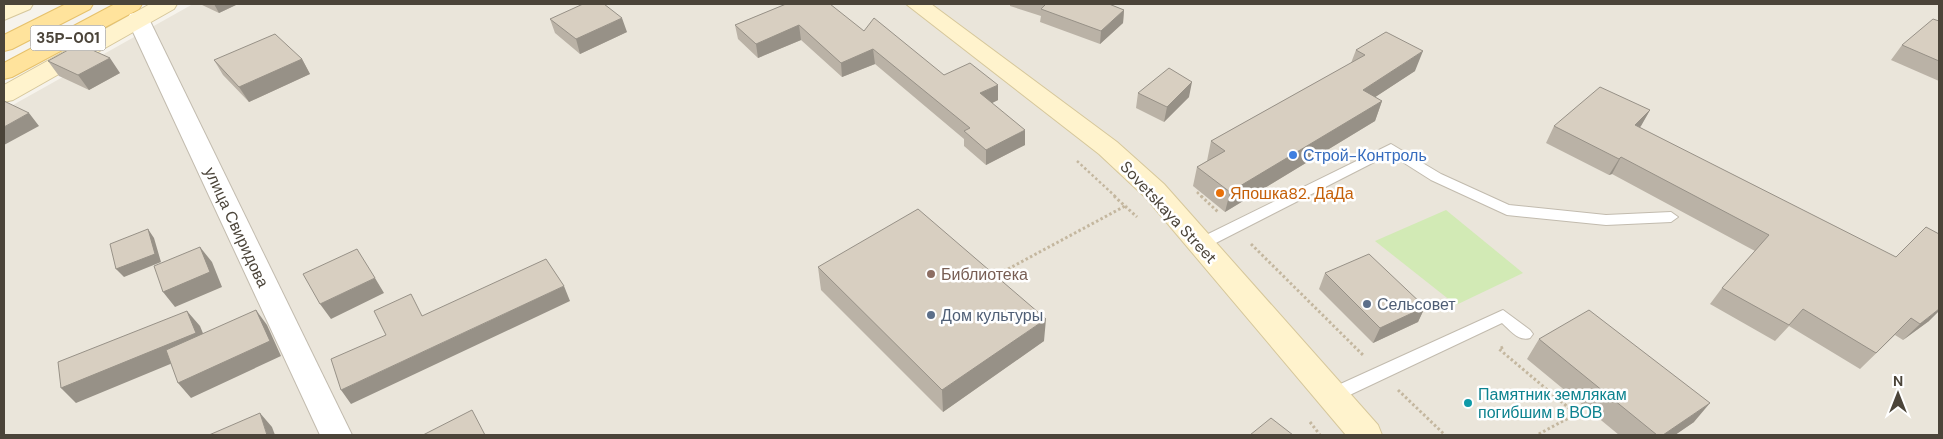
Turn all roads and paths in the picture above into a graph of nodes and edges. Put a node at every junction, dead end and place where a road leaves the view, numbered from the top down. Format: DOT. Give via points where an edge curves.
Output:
graph roads {
  1 [pos="22,4"];
  2 [pos="82,4"];
  3 [pos="166,4"];
  4 [pos="917,4"];
  5 [pos="135,12"];
  6 [pos="4,13"];
  7 [pos="4,44"];
  8 [pos="4,72"];
  9 [pos="4,95"];
  10 [pos="1198,193"];
  11 [pos="1125,206"];
  12 [pos="1671,218"];
  13 [pos="1232,226"];
  14 [pos="1201,244"];
  15 [pos="1008,269"];
  16 [pos="1525,334"];
  17 [pos="1381,373"];
  18 [pos="1331,396"];
  19 [pos="336,435"];
  20 [pos="1366,435"];
  21 [pos="1445,435"];
  22 [pos="1537,435"];
  1 -- 6 [label="street"];
  2 -- 7 [label="main road, 35Р-001"];
  3 -- 5 [label="street"];
  4 -- 14 [label="street, Sovetskaya Street" via="1108,148 1155,192"];
  5 -- 8 [label="main road, 35Р-001"];
  5 -- 9 [label="street"];
  5 -- 19 [label="street, улица Свиридова"];
  10 -- 13 [label="path"];
  11 -- 15 [label="path"];
  12 -- 13 [label="lane" via="1606,220 1507,210 1436,177 1391,148"];
  13 -- 14 [label="lane"];
  13 -- 17 [label="path"];
  14 -- 18 [label="street, Sovetskaya Street"];
  16 -- 17 [label="lane" via="1503,316"];
  16 -- 22 [label="path" via="1499,349 1576,414"];
  17 -- 18 [label="lane"];
  17 -- 21 [label="path"];
  18 -- 20 [label="street, Sovetskaya Street"];
}
